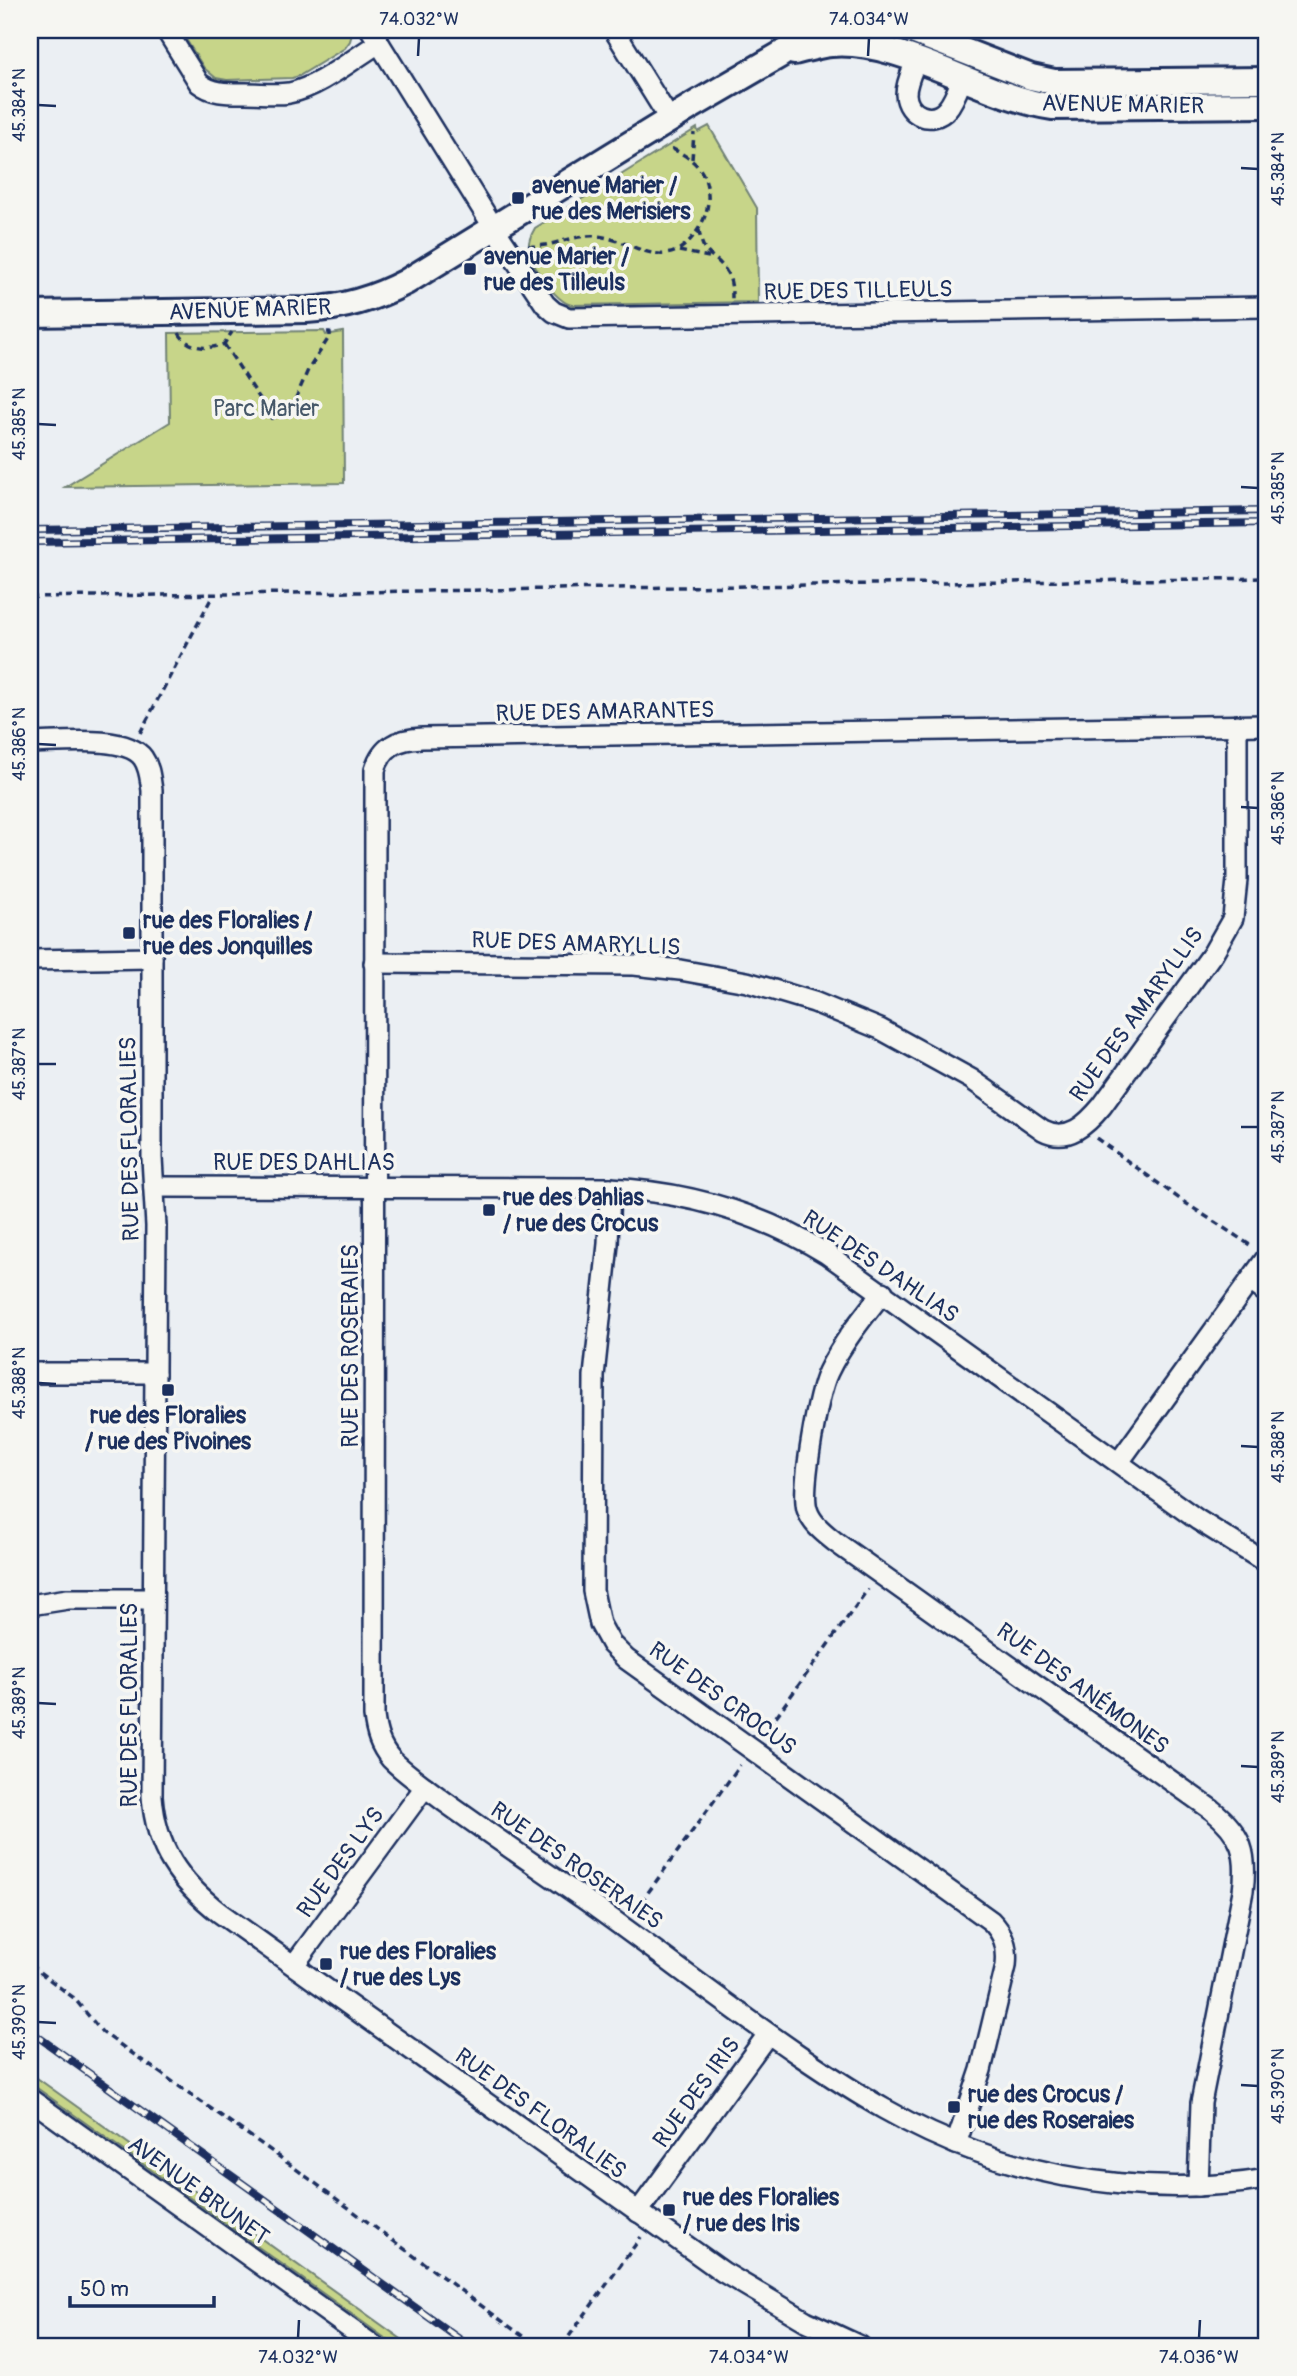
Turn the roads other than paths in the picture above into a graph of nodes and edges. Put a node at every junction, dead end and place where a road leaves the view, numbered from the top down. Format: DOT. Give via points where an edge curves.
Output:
graph roads {
  1 [pos="166,30"];
  2 [pos="614,30"];
  3 [pos="817,30"];
  4 [pos="910,30"];
  5 [pos="375,36"];
  6 [pos="780,55"];
  7 [pos="916,61"];
  8 [pos="962,79"];
  9 [pos="1267,80"];
  10 [pos="1267,105"];
  11 [pos="670,120"];
  12 [pos="494,228"];
  13 [pos="1267,307"];
  14 [pos="30,314"];
  15 [pos="1237,725"];
  16 [pos="1267,725"];
  17 [pos="30,743"];
  18 [pos="152,958"];
  19 [pos="30,960"];
  20 [pos="373,964"];
  21 [pos="153,1186"];
  22 [pos="374,1186"];
  23 [pos="610,1188"];
  24 [pos="1261,1253"];
  25 [pos="1250,1281"];
  26 [pos="883,1292"];
  27 [pos="1267,1293"];
  28 [pos="30,1373"];
  29 [pos="155,1373"];
  30 [pos="1119,1462"];
  31 [pos="1267,1563"];
  32 [pos="152,1599"];
  33 [pos="30,1605"];
  34 [pos="425,1787"];
  35 [pos="294,1965"];
  36 [pos="768,2034"];
  37 [pos="30,2099"];
  38 [pos="956,2144"];
  39 [pos="1267,2179"];
  40 [pos="1198,2186"];
  41 [pos="638,2212"];
  42 [pos="374,2346"];
  43 [pos="860,2346"];
  1 -- 5 [label="street" via="200,83 225,93 299,90"];
  2 -- 11 [label="street"];
  3 -- 6 [label="street, AVENUE MARIER"];
  4 -- 9 [label="street, AVENUE MARIER" via="1054,82"];
  5 -- 12 [label="street, RUE DES TILLEULS"];
  6 -- 7 [label="street, AVENUE MARIER" via="852,44"];
  6 -- 11 [label="street, AVENUE MARIER"];
  7 -- 8 [label="street, AVENUE MARIER"];
  7 -- 8 [label="street" via="906,93 919,116 945,112"];
  8 -- 10 [label="street, AVENUE MARIER" via="1052,107"];
  11 -- 12 [label="street, AVENUE MARIER"];
  12 -- 13 [label="street, RUE DES TILLEULS" via="545,304 569,318"];
  12 -- 14 [label="street, AVENUE MARIER" via="390,291 338,307"];
  15 -- 16 [label="street, RUE DES AMARANTES"];
  15 -- 20 [label="street, RUE DES AMARANTES" via="402,740 387,748 375,770"];
  15 -- 20 [label="street, RUE DES AMARYLLIS" via="1233,918 1213,953 1102,1105 1083,1126 1064,1134 1043,1130 962,1074 880,1029 747,982 634,965"];
  17 -- 18 [label="street, RUE DES FLORALIES" via="136,742 152,790"];
  18 -- 19 [label="street"];
  18 -- 21 [label="street, RUE DES FLORALIES"];
  20 -- 22 [label="street, RUE DES AMARANTES"];
  21 -- 22 [label="street, RUE DES DAHLIAS"];
  21 -- 29 [label="street, RUE DES FLORALIES"];
  22 -- 23 [label="street, RUE DES DAHLIAS"];
  22 -- 34 [label="street, RUE DES ROSERAIES" via="374,1716 382,1747"];
  23 -- 26 [label="street, RUE DES DAHLIAS" via="664,1192 738,1211 810,1244"];
  23 -- 38 [label="street, RUE DES CROCUS" via="594,1385 593,1591 600,1624 626,1659 991,1921 1001,1933 1006,1966 981,2070"];
  24 -- 25 [label="street"];
  25 -- 27 [label="street"];
  25 -- 30 [label="street"];
  26 -- 30 [label="street, RUE DES DAHLIAS"];
  26 -- 40 [label="street, RUE DES ANÉMONES" via="833,1362 822,1387 807,1482 810,1517 834,1541 1212,1811 1241,1844 1242,1891 1201,2103"];
  28 -- 29 [label="street"];
  29 -- 32 [label="street, RUE DES FLORALIES"];
  30 -- 31 [label="street, RUE DES DAHLIAS"];
  32 -- 33 [label="street" via="68,1599"];
  32 -- 35 [label="street, RUE DES FLORALIES" via="152,1796 161,1843 173,1866 201,1898"];
  34 -- 35 [label="street, RUE DES LYS"];
  34 -- 36 [label="street, RUE DES ROSERAIES"];
  35 -- 41 [label="street, RUE DES FLORALIES"];
  36 -- 38 [label="street, RUE DES ROSERAIES" via="874,2104"];
  36 -- 41 [label="street, RUE DES IRIS"];
  37 -- 42 [label="street, AVENUE BRUNET"];
  38 -- 40 [label="street, RUE DES ROSERAIES" via="1029,2168 1082,2179"];
  39 -- 40 [label="street, RUE DES ROSERAIES"];
  41 -- 43 [label="street, RUE DES FLORALIES" via="744,2286"];
}
